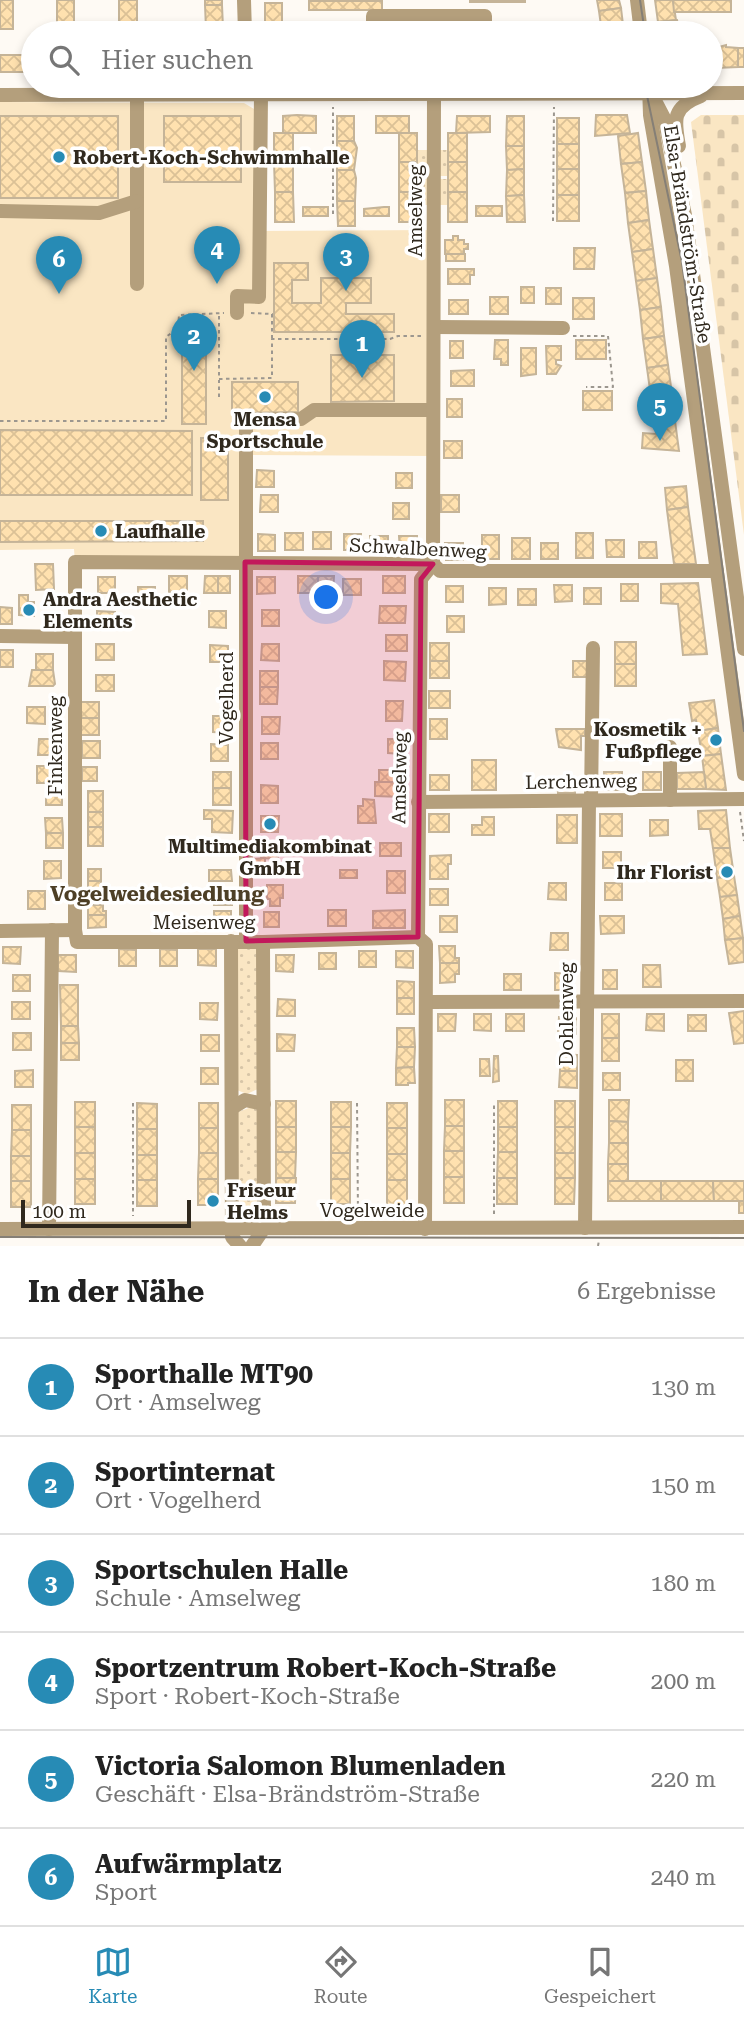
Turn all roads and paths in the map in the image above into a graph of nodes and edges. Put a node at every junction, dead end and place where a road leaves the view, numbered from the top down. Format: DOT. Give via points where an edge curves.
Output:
graph roads {
  1 [pos="244,0"];
  2 [pos="637,0"];
  3 [pos="244,21"];
  4 [pos="373,21"];
  5 [pos="485,21"];
  6 [pos="640,21"];
  7 [pos="723,93"];
  8 [pos="744,93"];
  9 [pos="0,95"];
  10 [pos="21,95"];
  11 [pos="137,98"];
  12 [pos="261,98"];
  13 [pos="333,98"];
  14 [pos="434,98"];
  15 [pos="554,98"];
  16 [pos="650,98"];
  17 [pos="654,98"];
  18 [pos="694,98"];
  19 [pos="136,201"];
  20 [pos="683,209"];
  21 [pos="0,211"];
  22 [pos="333,215"];
  23 [pos="553,221"];
  24 [pos="137,284"];
  25 [pos="237,313"];
  26 [pos="219,315"];
  27 [pos="563,328"];
  28 [pos="433,331"];
  29 [pos="272,339"];
  30 [pos="219,379"];
  31 [pos="586,387"];
  32 [pos="219,397"];
  33 [pos="433,411"];
  34 [pos="0,421"];
  35 [pos="75,562"];
  36 [pos="245,562"];
  37 [pos="433,564"];
  38 [pos="717,571"];
  39 [pos="0,636"];
  40 [pos="74,637"];
  41 [pos="593,648"];
  42 [pos="744,649"];
  43 [pos="670,747"];
  44 [pos="744,774"];
  45 [pos="744,799"];
  46 [pos="590,800"];
  47 [pos="670,800"];
  48 [pos="418,802"];
  49 [pos="52,930"];
  50 [pos="75,930"];
  51 [pos="0,931"];
  52 [pos="418,937"];
  53 [pos="238,941"];
  54 [pos="263,942"];
  55 [pos="744,1001"];
  56 [pos="427,1002"];
  57 [pos="585,1002"];
  58 [pos="133,1103"];
  59 [pos="357,1103"];
  60 [pos="264,1104"];
  61 [pos="494,1105"];
  62 [pos="232,1108"];
  63 [pos="358,1216"];
  64 [pos="133,1217"];
  65 [pos="744,1227"];
  66 [pos="232,1228"];
  67 [pos="264,1228"];
  68 [pos="584,1228"];
  69 [pos="49,1229"];
  70 [pos="425,1229"];
  71 [pos="494,1229"];
  72 [pos="0,1230"];
  73 [pos="240,1246"];
  74 [pos="252,1246"];
  1 -- 3 [label="street"];
  2 -- 6 [label="street"];
  4 -- 5 [label="street" via="373,16 485,16"];
  7 -- 8 [label="street"];
  9 -- 10 [label="street"];
  11 -- 19 [label="street"];
  12 -- 25 [label="street" via="259,297 237,296"];
  13 -- 22 [label="path"];
  14 -- 28 [label="street, Amselweg"];
  15 -- 23 [label="path"];
  16 -- 38 [label="street, Elsa-Brändström-Straße"];
  17 -- 20 [label="street, Elsa-Brändström-Straße" via="664,118"];
  18 -- 20 [label="street" via="681,107 675,120 687,186"];
  19 -- 21 [label="street" via="99,213"];
  19 -- 24 [label="street"];
  20 -- 42 [label="street, Elsa-Brändström-Straße"];
  25 -- 26 [label="path"];
  25 -- 29 [label="path" via="272,314"];
  26 -- 30 [label="path"];
  26 -- 34 [label="path" via="179,315 178,328 166,337 166,421"];
  27 -- 28 [label="street"];
  27 -- 31 [label="path" via="569,336 608,335 613,387"];
  28 -- 29 [label="path" via="390,339"];
  28 -- 33 [label="street, Amselweg"];
  29 -- 30 [label="path" via="272,378"];
  30 -- 32 [label="path"];
  33 -- 36 [label="street, Vogelherd" via="314,411 301,419 246,420"];
  33 -- 37 [label="street, Amselweg"];
  35 -- 36 [label="street, Schwalbenweg"];
  35 -- 40 [label="street, Finkenweg"];
  36 -- 37 [label="street, Schwalbenweg"];
  36 -- 53 [label="street, Vogelherd"];
  37 -- 38 [label="street, Schwalbenweg" via="440,571"];
  37 -- 48 [label="street, Amselweg" via="421,579"];
  38 -- 44 [label="street, Elsa-Brändström-Straße"];
  39 -- 40 [label="street"];
  40 -- 50 [label="street, Finkenweg"];
  41 -- 46 [label="street, Dohlenweg"];
  43 -- 47 [label="street"];
  45 -- 47 [label="street, Lerchenweg"];
  46 -- 47 [label="street, Lerchenweg"];
  46 -- 48 [label="street, Lerchenweg"];
  46 -- 57 [label="street, Dohlenweg"];
  48 -- 52 [label="street, Amselweg"];
  49 -- 50 [label="street, Meisenweg"];
  49 -- 51 [label="street, Meisenweg"];
  49 -- 69 [label="street"];
  50 -- 53 [label="street, Meisenweg" via="77,942"];
  52 -- 54 [label="street, Meisenweg"];
  52 -- 56 [label="street, Amselweg" via="426,944"];
  53 -- 54 [label="street, Meisenweg"];
  53 -- 62 [label="street, Vogelherd"];
  54 -- 60 [label="street"];
  55 -- 57 [label="street"];
  56 -- 57 [label="street"];
  56 -- 70 [label="street, Amselweg"];
  57 -- 68 [label="street, Dohlenweg"];
  58 -- 64 [label="path"];
  59 -- 63 [label="path"];
  60 -- 62 [label="street" via="245,1100"];
  60 -- 67 [label="street"];
  61 -- 71 [label="path"];
  62 -- 66 [label="street, Vogelherd"];
  65 -- 68 [label="street, Vogelweide"];
  66 -- 67 [label="street, Vogelweide"];
  66 -- 69 [label="street, Vogelweide"];
  66 -- 73 [label="street" via="232,1237"];
  67 -- 70 [label="street, Vogelweide"];
  67 -- 74 [label="street"];
  68 -- 71 [label="street, Vogelweide"];
  69 -- 72 [label="street, Vogelweide"];
  70 -- 71 [label="street, Vogelweide"];
}
